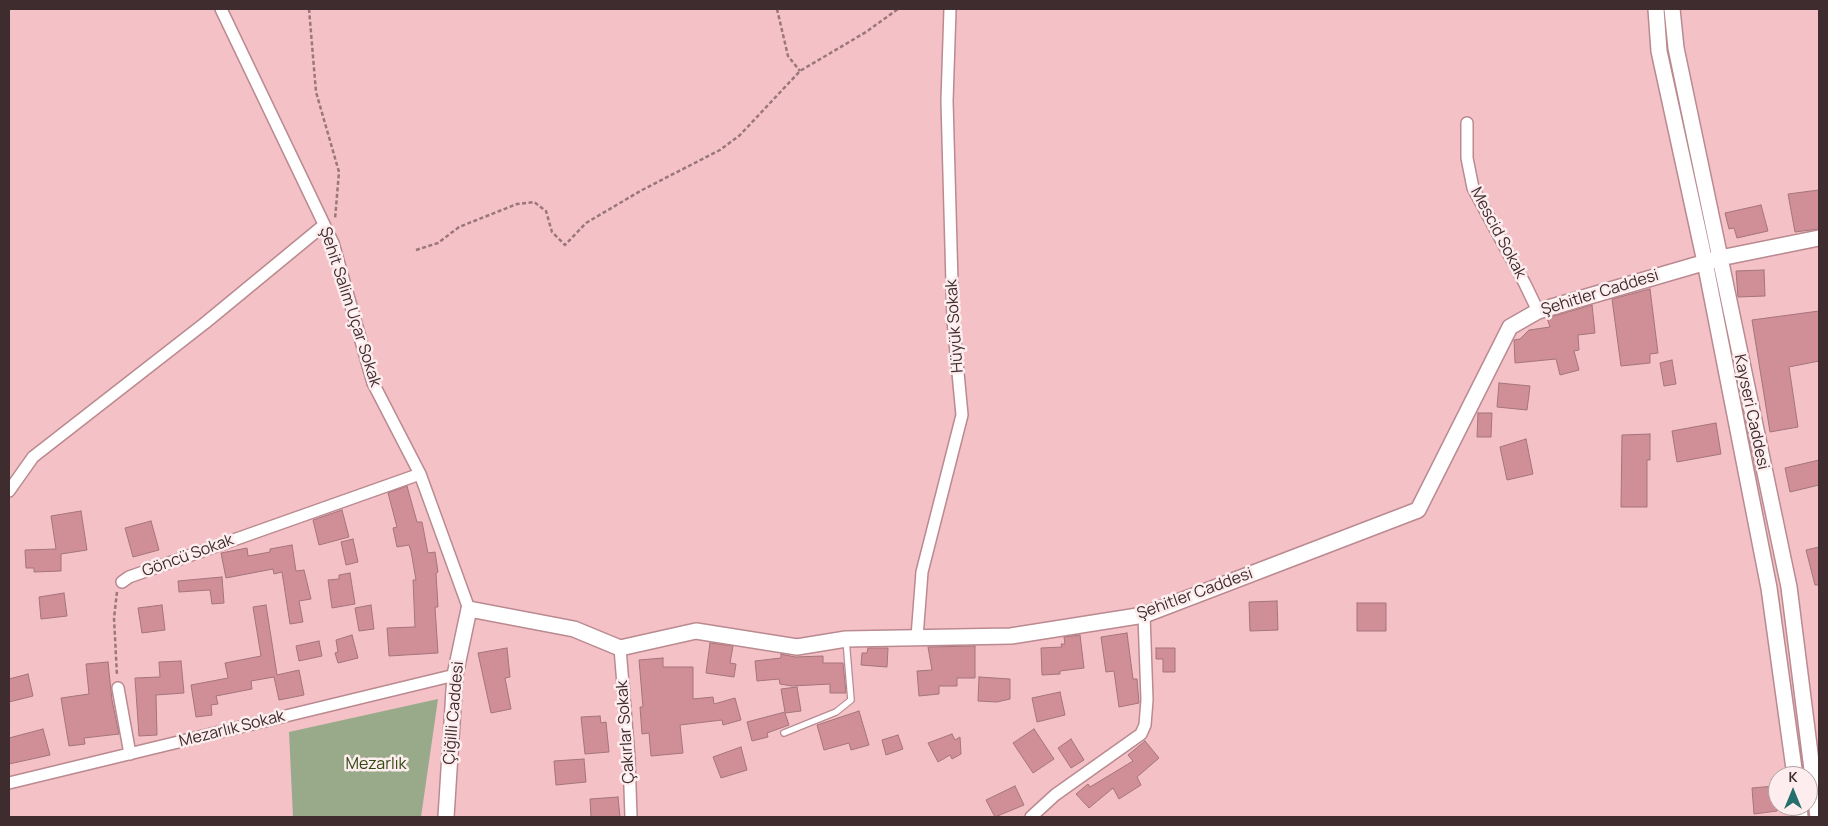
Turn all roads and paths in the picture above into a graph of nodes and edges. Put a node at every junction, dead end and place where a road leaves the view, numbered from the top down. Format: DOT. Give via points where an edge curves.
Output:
graph roads {
  1 [pos="221,9"];
  2 [pos="309,9"];
  3 [pos="777,9"];
  4 [pos="898,9"];
  5 [pos="950,9"];
  6 [pos="1656,9"];
  7 [pos="1672,9"];
  8 [pos="800,71"];
  9 [pos="1467,123"];
  10 [pos="324,225"];
  11 [pos="1819,238"];
  12 [pos="333,243"];
  13 [pos="416,250"];
  14 [pos="1713,260"];
  15 [pos="1538,311"];
  16 [pos="420,474"];
  17 [pos="9,491"];
  18 [pos="122,582"];
  19 [pos="469,609"];
  20 [pos="1144,615"];
  21 [pos="918,637"];
  22 [pos="846,639"];
  23 [pos="620,648"];
  24 [pos="455,675"];
  25 [pos="118,688"];
  26 [pos="784,733"];
  27 [pos="130,754"];
  28 [pos="1794,766"];
  29 [pos="9,783"];
  30 [pos="446,817"];
  31 [pos="631,817"];
  32 [pos="1031,817"];
  33 [pos="1818,817"];
  1 -- 10 [label="street, Şehit Salim Uçar Sokak"];
  2 -- 12 [label="path" via="316,92 339,172"];
  3 -- 8 [label="path" via="788,56"];
  4 -- 8 [label="path"];
  5 -- 21 [label="street, Hüyük Sokak" via="947,100 953,320 962,415 922,572"];
  6 -- 14 [label="main road, Kayseri Caddesi" via="1659,51"];
  7 -- 14 [label="main road, Kayseri Caddesi"];
  8 -- 13 [label="path" via="740,135 720,150 586,223 565,245 552,232 546,211 534,202 517,204 459,227 438,243"];
  9 -- 15 [label="street, Mescid Sokak" via="1467,158 1472,188"];
  10 -- 12 [label="street, Şehit Salim Uçar Sokak"];
  10 -- 17 [label="street" via="205,324 33,457"];
  11 -- 14 [label="main road, Şehitler Caddesi"];
  12 -- 16 [label="street, Şehit Salim Uçar Sokak" via="373,383"];
  14 -- 15 [label="main road, Şehitler Caddesi"];
  14 -- 28 [label="main road, Kayseri Caddesi" via="1769,588"];
  14 -- 33 [label="main road, Kayseri Caddesi" via="1789,586"];
  15 -- 20 [label="main road, Şehitler Caddesi" via="1510,327 1418,510"];
  16 -- 18 [label="street, Göncü Sokak" via="128,577"];
  16 -- 19 [label="street, Şehit Salim Uçar Sokak"];
  18 -- 25 [label="path, Göncü Sokak" via="114,603"];
  19 -- 23 [label="main road" via="574,629"];
  19 -- 24 [label="main road, Çiğilli Caddesi"];
  20 -- 21 [label="main road, Şehitler Caddesi" via="1011,636"];
  20 -- 32 [label="street" via="1146,714 1141,734 1055,795"];
  21 -- 22 [label="main road, Şehitler Caddesi"];
  22 -- 23 [label="main road, Şehitler Caddesi" via="797,647 696,631"];
  22 -- 26 [label="lane" via="850,700 836,712"];
  23 -- 31 [label="street, Çakırlar Sokak"];
  24 -- 27 [label="street, Mezarlık Sokak"];
  24 -- 30 [label="main road, Çiğilli Caddesi"];
  25 -- 27 [label="street"];
  27 -- 29 [label="street, Mezarlık Sokak"];
}
